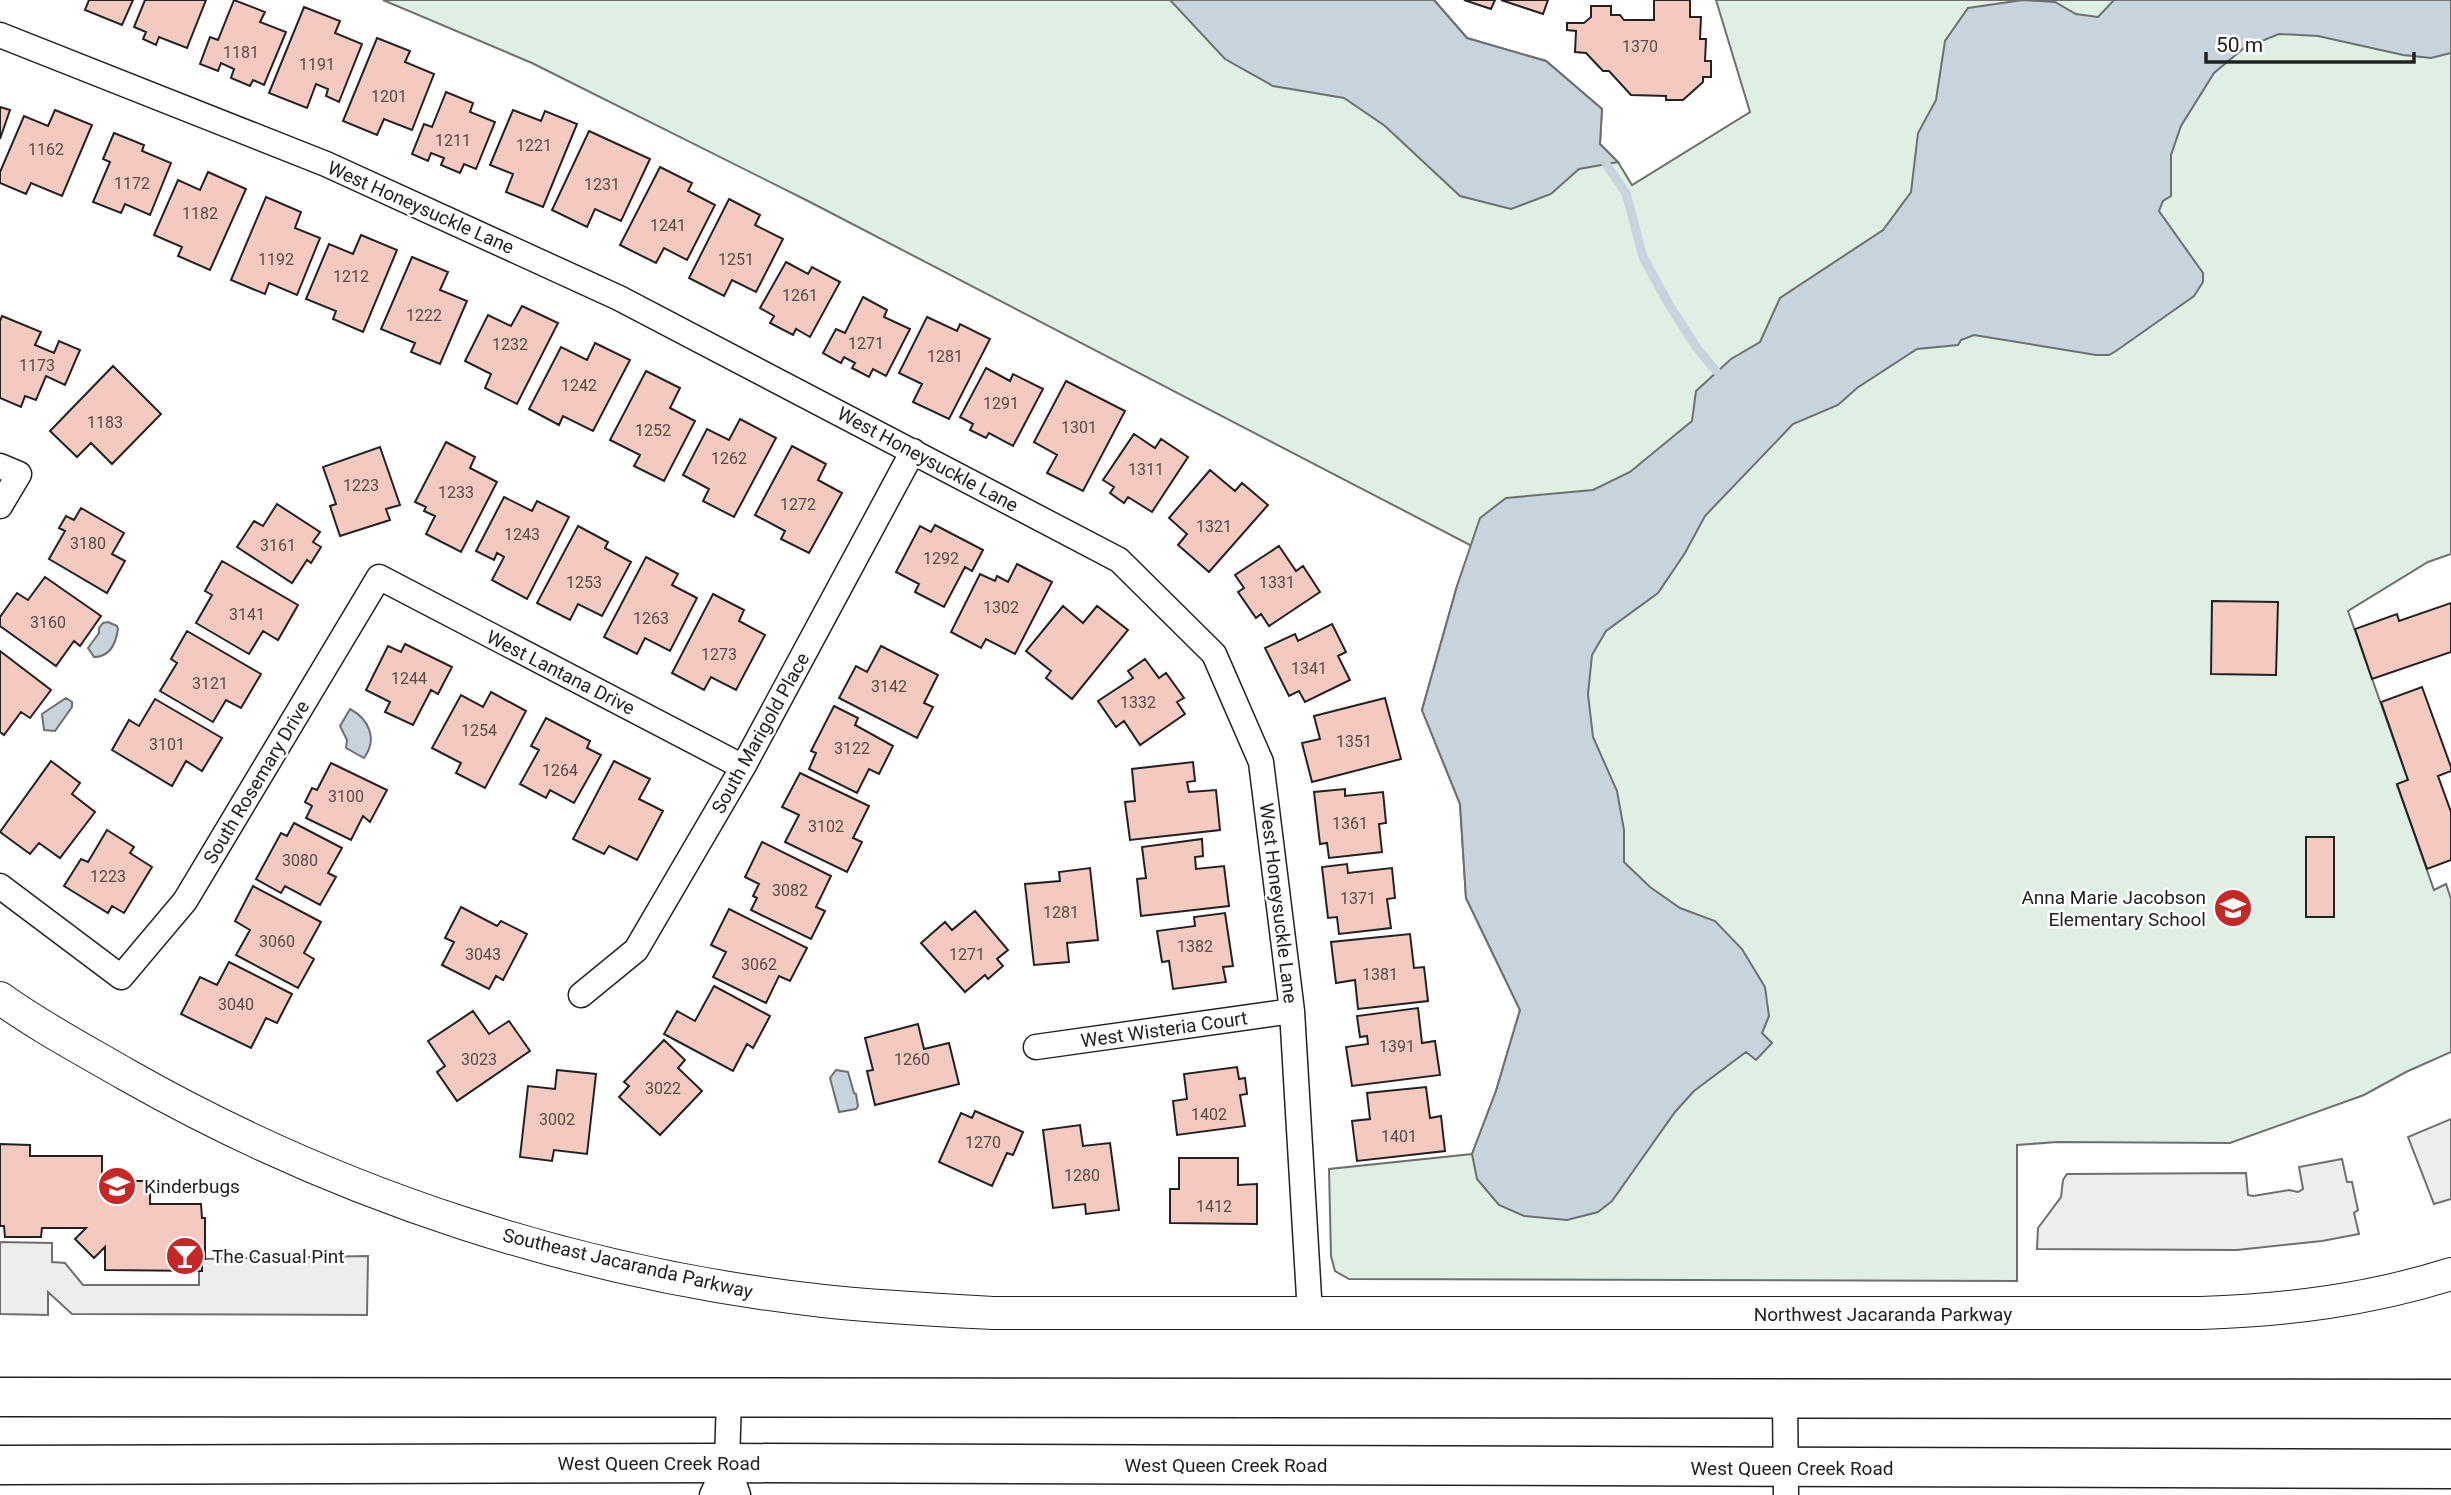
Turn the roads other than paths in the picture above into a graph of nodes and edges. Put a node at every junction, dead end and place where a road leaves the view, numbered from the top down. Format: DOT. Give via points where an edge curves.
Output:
graph roads {
  1 [pos="0,35"];
  2 [pos="913,451"];
  3 [pos="10,470"];
  4 [pos="0,506"];
  5 [pos="379,578"];
  6 [pos="743,767"];
  7 [pos="0,886"];
  8 [pos="581,995"];
  9 [pos="0,998"];
  10 [pos="1292,1011"];
  11 [pos="1036,1047"];
  12 [pos="2451,1273"];
  13 [pos="1310,1314"];
  14 [pos="0,1397"];
  15 [pos="729,1397"];
  16 [pos="2451,1399"];
  17 [pos="1785,1400"];
  18 [pos="0,1465"];
  19 [pos="2451,1469"];
  20 [pos="1786,1482"];
  21 [pos="726,1484"];
  1 -- 2 [label="street, West Honeysuckle Lane" via="326,164 620,298"];
  2 -- 6 [label="street, South Marigold Place"];
  2 -- 10 [label="street, West Honeysuckle Lane" via="1119,560 1214,654 1261,762"];
  3 -- 4 [label="street"];
  5 -- 6 [label="street, West Lantana Drive"];
  5 -- 7 [label="street, South Rosemary Drive" via="184,901 121,977"];
  6 -- 8 [label="street, South Marigold Place" via="636,950"];
  9 -- 13 [label="street, Southeast Jacaranda Parkway" via="163,1096 293,1160 472,1227 592,1259 726,1287 873,1306 992,1313"];
  10 -- 11 [label="street, West Wisteria Court"];
  10 -- 13 [label="street, West Honeysuckle Lane"];
  12 -- 13 [label="street, Northwest Jacaranda Parkway" via="2369,1296 2248,1311"];
  14 -- 15 [label="main road"];
  15 -- 17 [label="main road"];
  15 -- 21 [label="street"];
  16 -- 17 [label="main road"];
  17 -- 20 [label="street"];
  18 -- 21 [label="main road, West Queen Creek Road"];
  19 -- 20 [label="main road, West Queen Creek Road" via="2256,1467"];
  20 -- 21 [label="main road, West Queen Creek Road"];
}
